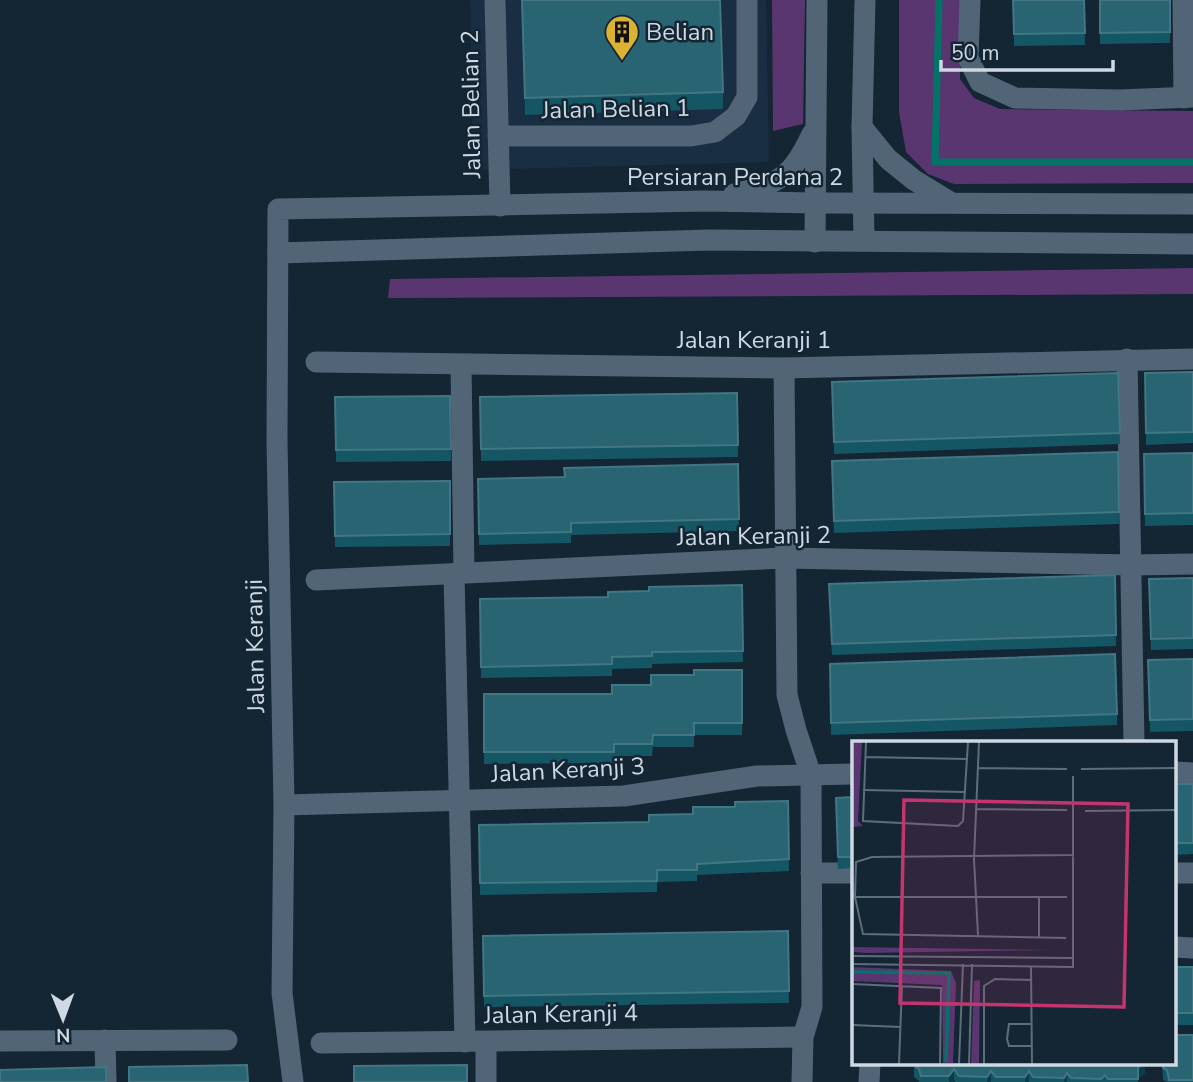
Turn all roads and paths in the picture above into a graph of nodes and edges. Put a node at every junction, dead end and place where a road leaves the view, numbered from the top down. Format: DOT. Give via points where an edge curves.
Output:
graph roads {
  1 [pos="495,0"];
  2 [pos="747,0"];
  3 [pos="817,0"];
  4 [pos="865,0"];
  5 [pos="970,0"];
  6 [pos="1184,0"];
  7 [pos="1189,97"];
  8 [pos="815,127"];
  9 [pos="862,127"];
  10 [pos="498,136"];
  11 [pos="705,201"];
  12 [pos="862,202"];
  13 [pos="950,203"];
  14 [pos="814,204"];
  15 [pos="1193,204"];
  16 [pos="500,206"];
  17 [pos="278,209"];
  18 [pos="815,242"];
  19 [pos="864,242"];
  20 [pos="1193,244"];
  21 [pos="278,253"];
  22 [pos="1127,359"];
  23 [pos="1193,359"];
  24 [pos="316,362"];
  25 [pos="461,365"];
  26 [pos="783,368"];
  27 [pos="785,558"];
  28 [pos="1193,564"];
  29 [pos="1131,565"];
  30 [pos="459,573"];
  31 [pos="316,580"];
  32 [pos="1134,741"];
  33 [pos="852,774"];
  34 [pos="811,775"];
  35 [pos="459,802"];
  36 [pos="284,805"];
  37 [pos="811,873"];
  38 [pos="852,873"];
  39 [pos="803,1037"];
  40 [pos="105,1040"];
  41 [pos="227,1040"];
  42 [pos="0,1041"];
  43 [pos="475,1042"];
  44 [pos="321,1043"];
  45 [pos="870,1064"];
  46 [pos="106,1082"];
  47 [pos="293,1082"];
  48 [pos="486,1082"];
  49 [pos="802,1082"];
  50 [pos="869,1082"];
  1 -- 10 [label="street, Jalan Belian 2"];
  2 -- 10 [label="street, Jalan Belian 1" via="747,97 736,116 715,132 691,136"];
  3 -- 8 [label="street"];
  4 -- 9 [label="street"];
  5 -- 7 [label="street" via="968,58 980,82 1015,98"];
  6 -- 7 [label="street"];
  8 -- 11 [label="street" via="798,163 769,186"];
  8 -- 14 [label="street"];
  9 -- 12 [label="street"];
  9 -- 13 [label="street" via="888,159"];
  10 -- 16 [label="street, Jalan Belian 2"];
  11 -- 14 [label="street, Persiaran Perdana 2"];
  11 -- 16 [label="street, Persiaran Perdana 2"];
  12 -- 13 [label="street, Persiaran Perdana 2"];
  12 -- 14 [label="street, Persiaran Perdana 2"];
  12 -- 19 [label="street"];
  13 -- 15 [label="street, Persiaran Perdana 2"];
  14 -- 18 [label="street"];
  16 -- 17 [label="street, Persiaran Perdana 2"];
  17 -- 21 [label="street, Jalan Keranji"];
  18 -- 19 [label="street"];
  18 -- 21 [label="street" via="709,240"];
  19 -- 20 [label="street"];
  21 -- 36 [label="street, Jalan Keranji"];
  22 -- 23 [label="street, Jalan Keranji 1"];
  22 -- 26 [label="street, Jalan Keranji 1"];
  22 -- 29 [label="street"];
  24 -- 25 [label="street, Jalan Keranji 1"];
  25 -- 26 [label="street, Jalan Keranji 1"];
  25 -- 30 [label="street"];
  26 -- 27 [label="street"];
  27 -- 29 [label="street, Jalan Keranji 2"];
  27 -- 30 [label="street, Jalan Keranji 2"];
  27 -- 34 [label="street" via="787,695"];
  28 -- 29 [label="street, Jalan Keranji 2"];
  29 -- 32 [label="street"];
  30 -- 31 [label="street, Jalan Keranji 2"];
  30 -- 35 [label="street"];
  33 -- 34 [label="street, Jalan Keranji 3"];
  34 -- 35 [label="street, Jalan Keranji 3" via="757,776 624,796"];
  34 -- 37 [label="street"];
  35 -- 36 [label="street, Jalan Keranji 3"];
  35 -- 43 [label="street"];
  36 -- 47 [label="street, Jalan Keranji" via="282,993"];
  37 -- 38 [label="street"];
  37 -- 39 [label="street" via="812,1007"];
  39 -- 43 [label="street, Jalan Keranji 4"];
  39 -- 49 [label="street"];
  40 -- 41 [label="street"];
  40 -- 42 [label="street"];
  40 -- 46 [label="street"];
  43 -- 44 [label="street, Jalan Keranji 4"];
  43 -- 48 [label="street"];
  45 -- 50 [label="street"];
}
